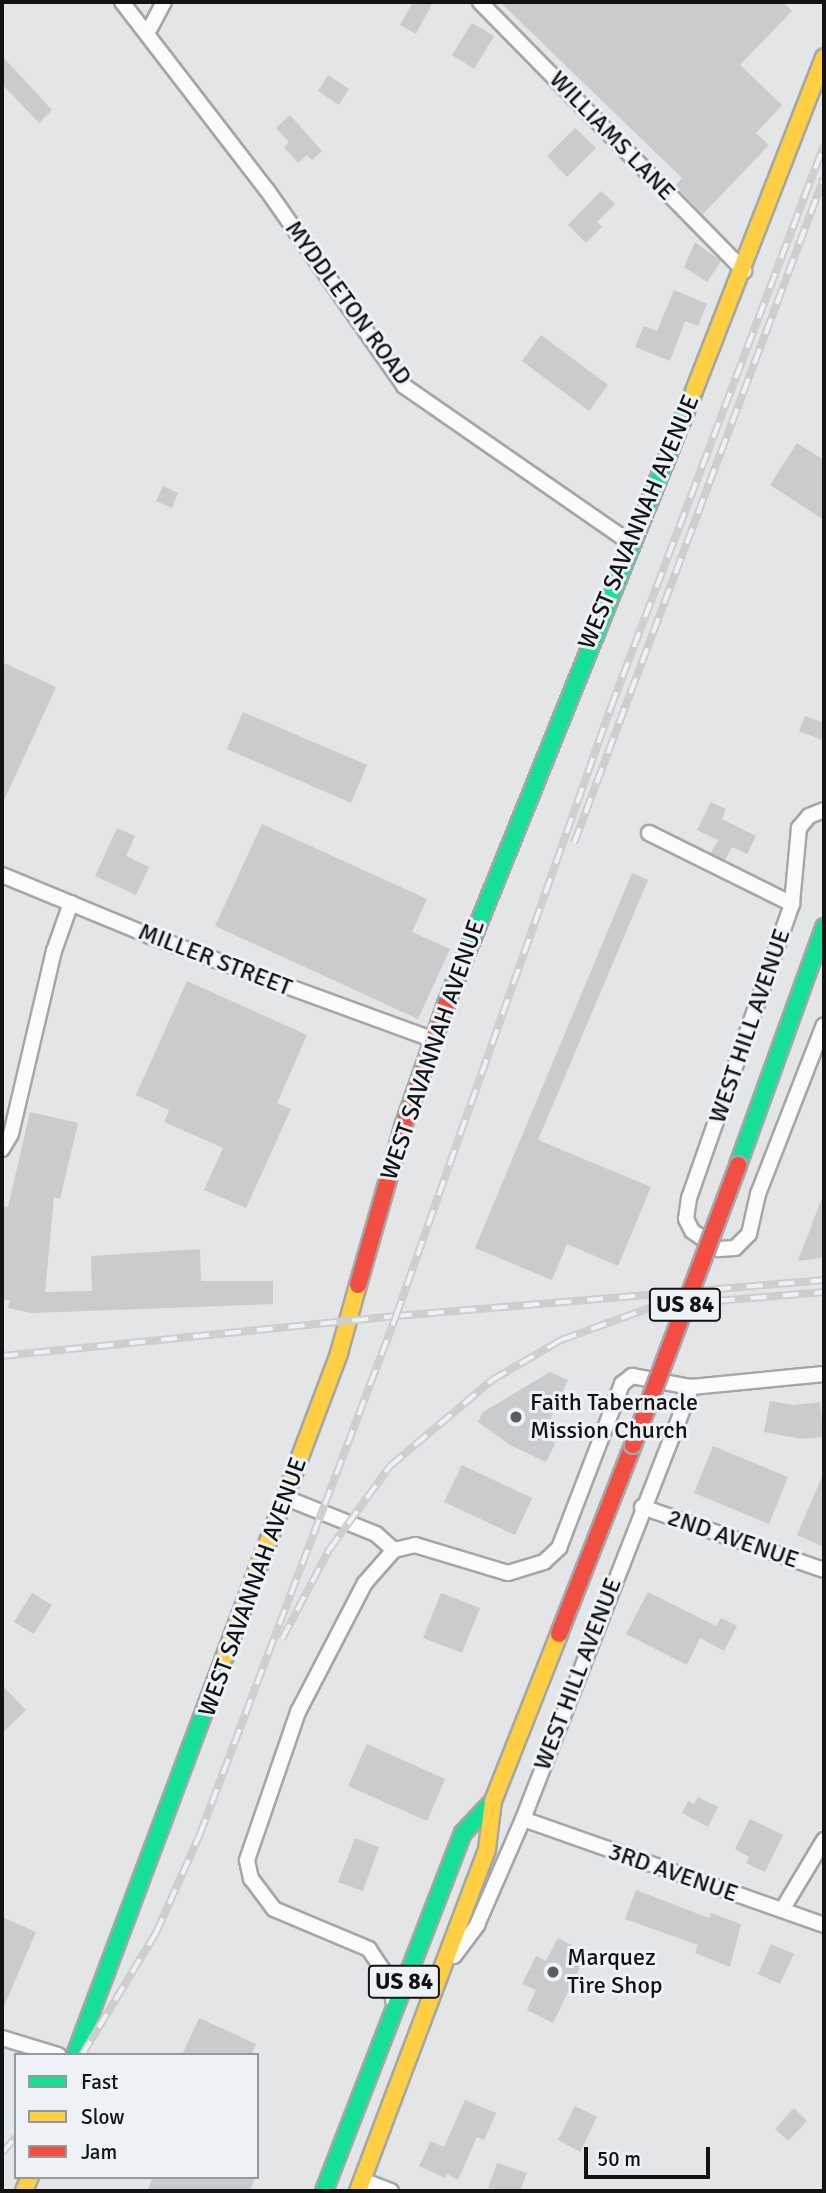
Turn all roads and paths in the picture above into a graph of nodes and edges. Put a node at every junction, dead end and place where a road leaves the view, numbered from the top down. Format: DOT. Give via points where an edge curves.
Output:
graph roads {
  1 [pos="122,2"];
  2 [pos="164,2"];
  3 [pos="480,2"];
  4 [pos="148,32"];
  5 [pos="824,57"];
  6 [pos="744,271"];
  7 [pos="632,544"];
  8 [pos="824,810"];
  9 [pos="649,833"];
  10 [pos="2,875"];
  11 [pos="71,903"];
  12 [pos="792,904"];
  13 [pos="824,927"];
  14 [pos="824,1025"];
  15 [pos="431,1039"];
  16 [pos="2,1149"];
  17 [pos="824,1374"];
  18 [pos="691,1387"];
  19 [pos="286,1498"];
  20 [pos="642,1507"];
  21 [pos="394,1550"];
  22 [pos="824,1570"];
  23 [pos="493,1801"];
  24 [pos="523,1819"];
  25 [pos="824,1840"];
  26 [pos="782,1910"];
  27 [pos="824,1925"];
  28 [pos="435,1984"];
  29 [pos="394,2009"];
  30 [pos="2,2038"];
  31 [pos="51,2053"];
  32 [pos="76,2053"];
  33 [pos="360,2186"];
  34 [pos="324,2191"];
  35 [pos="391,2191"];
  1 -- 4 [label="street, MYDDLETON ROAD"];
  2 -- 4 [label="street"];
  3 -- 6 [label="street, WILLIAMS LANE"];
  4 -- 7 [label="street, MYDDLETON ROAD" via="267,190 404,386"];
  5 -- 6 [label="main road, WEST SAVANNAH AVENUE"];
  6 -- 7 [label="main road, WEST SAVANNAH AVENUE"];
  7 -- 15 [label="main road, WEST SAVANNAH AVENUE" via="520,806"];
  8 -- 12 [label="street, WEST HILL AVENUE" via="809,816 799,828"];
  9 -- 12 [label="street"];
  10 -- 11 [label="street, MILLER STREET"];
  11 -- 15 [label="street, MILLER STREET"];
  11 -- 16 [label="street" via="54,951 11,1134"];
  12 -- 14 [label="street, WEST HILL AVENUE" via="690,1198 686,1219 692,1231 718,1249 735,1248 750,1234 758,1194"];
  13 -- 23 [label="main road, WEST HILL AVENUE / US 84, bridge" via="633,1445"];
  15 -- 19 [label="main road, WEST SAVANNAH AVENUE" via="339,1353"];
  17 -- 18 [label="street"];
  18 -- 20 [label="street, WEST HILL AVENUE"];
  18 -- 21 [label="street" via="646,1375 632,1376 622,1384 559,1548 544,1562 508,1573 427,1548"];
  19 -- 21 [label="street" via="376,1534"];
  19 -- 32 [label="main road, WEST SAVANNAH AVENUE"];
  20 -- 22 [label="street, 2ND AVENUE"];
  20 -- 24 [label="street, WEST HILL AVENUE"];
  21 -- 29 [label="street" via="365,1583 298,1712 247,1860 251,1879 274,1909 369,1949 382,1962 391,1982"];
  23 -- 28 [label="main road, WEST HILL AVENUE / US 84" via="487,1849"];
  23 -- 29 [label="main road, WEST HILL AVENUE / US 84" via="463,1833"];
  24 -- 26 [label="street, 3RD AVENUE"];
  24 -- 28 [label="street, WEST HILL AVENUE" via="477,1926"];
  25 -- 26 [label="street"];
  26 -- 27 [label="street, 3RD AVENUE"];
  28 -- 33 [label="main road, WEST HILL AVENUE / US 84"];
  29 -- 34 [label="main road, WEST HILL AVENUE / US 84"];
  30 -- 31 [label="street"];
  33 -- 35 [label="street"];
}
